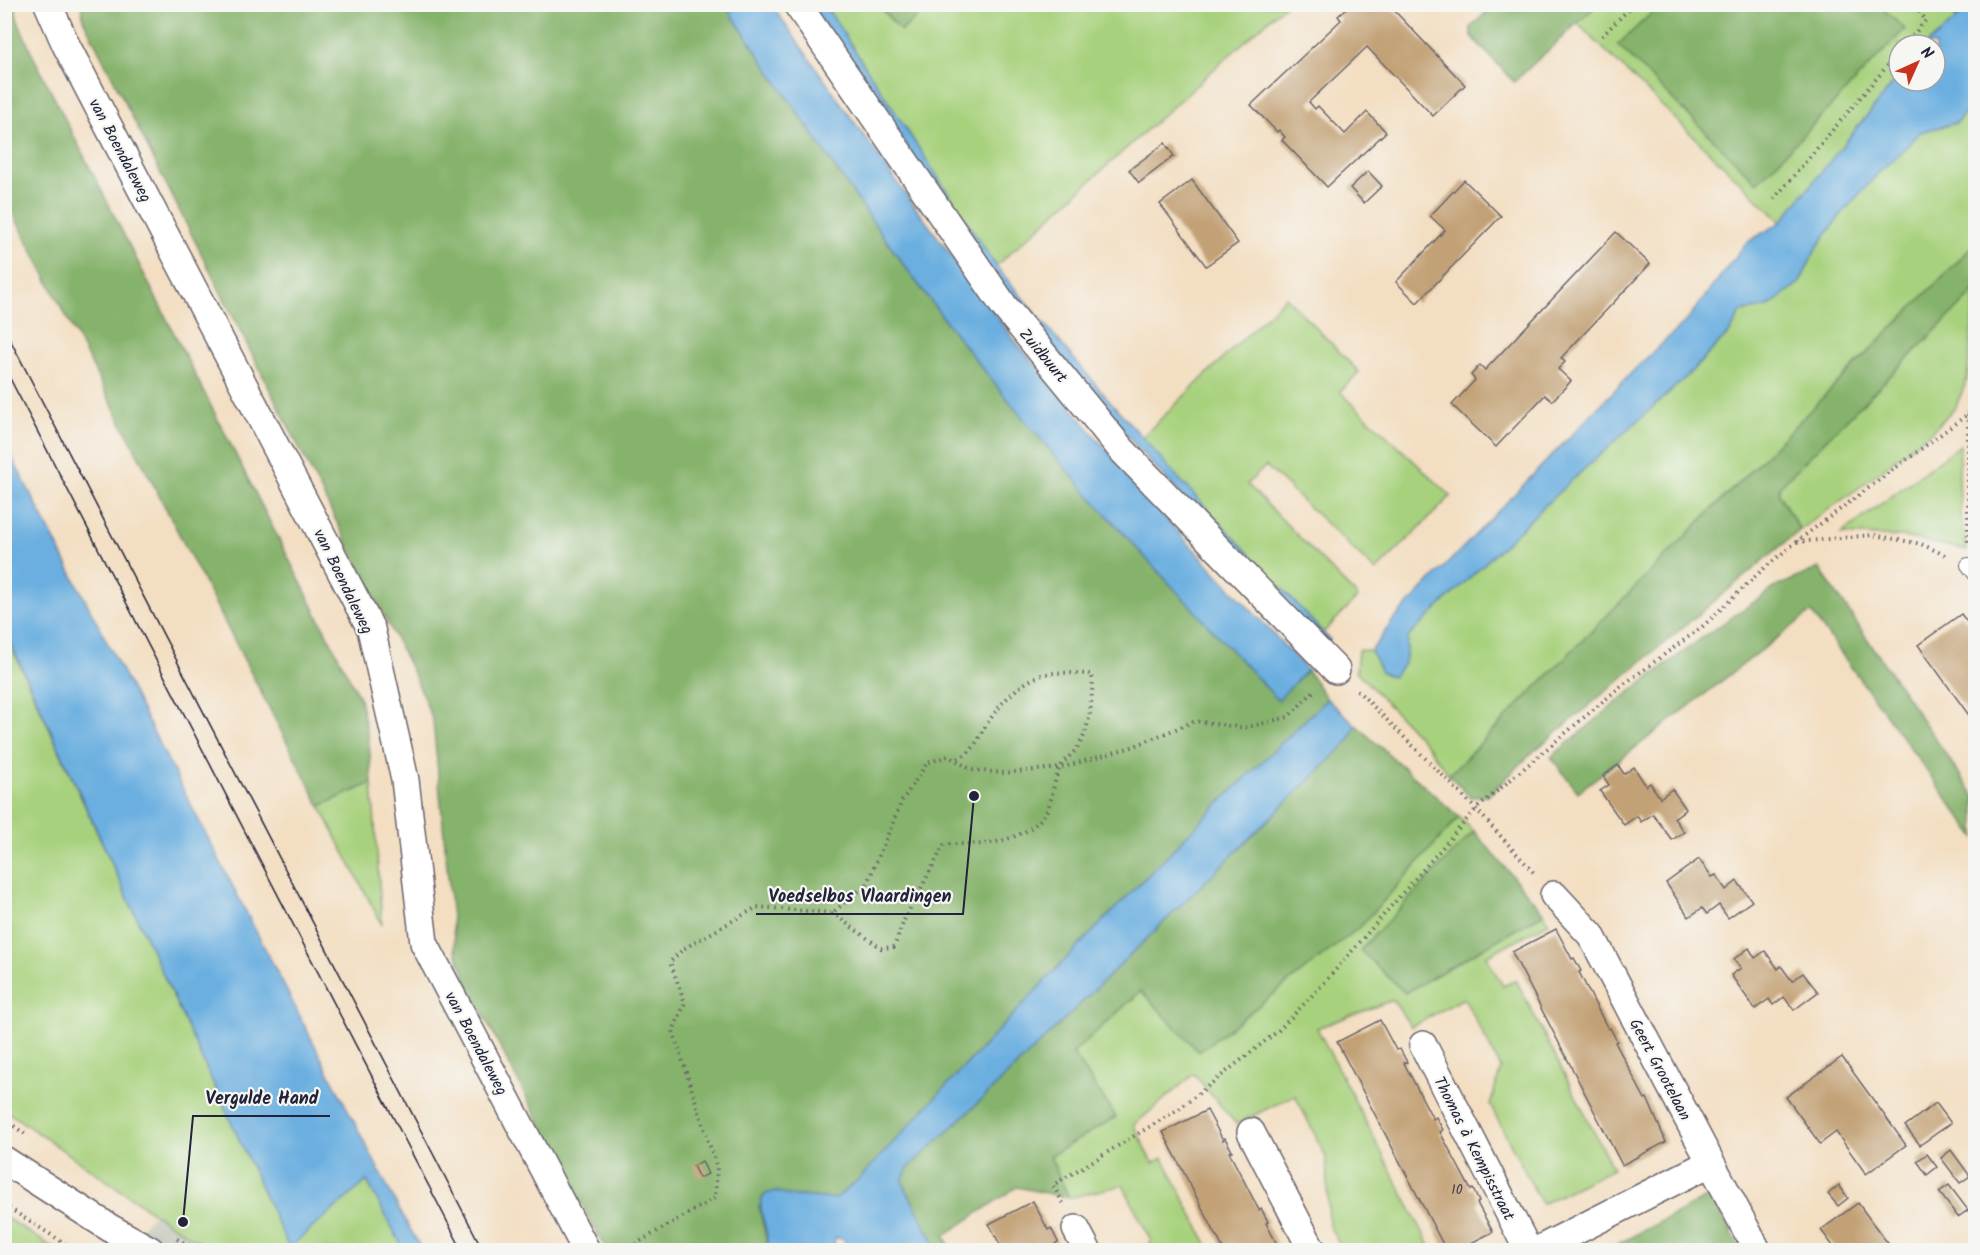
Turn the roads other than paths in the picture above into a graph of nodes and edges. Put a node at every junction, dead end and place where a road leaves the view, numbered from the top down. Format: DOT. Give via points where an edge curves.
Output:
graph roads {
  1 [pos="48,4"];
  2 [pos="796,4"];
  3 [pos="1336,670"];
  4 [pos="1554,895"];
  5 [pos="1423,1045"];
  6 [pos="1251,1132"];
  7 [pos="4,1160"];
  8 [pos="1710,1163"];
  9 [pos="150,1251"];
  10 [pos="586,1251"];
  11 [pos="1312,1251"];
  12 [pos="1528,1251"];
  13 [pos="1538,1251"];
  14 [pos="1757,1251"];
  1 -- 10 [label="street, van Boendaleweg" via="371,629 405,780 424,943"];
  2 -- 3 [label="street, Zuidbuurt" via="1004,306 1121,449"];
  4 -- 8 [label="street, Geert Grootelaan" via="1591,935"];
  5 -- 12 [label="street, Thomas à Kempisstraat"];
  6 -- 11 [label="street"];
  7 -- 9 [label="street"];
  8 -- 13 [label="street"];
  8 -- 14 [label="street, Geert Grootelaan"];
}
